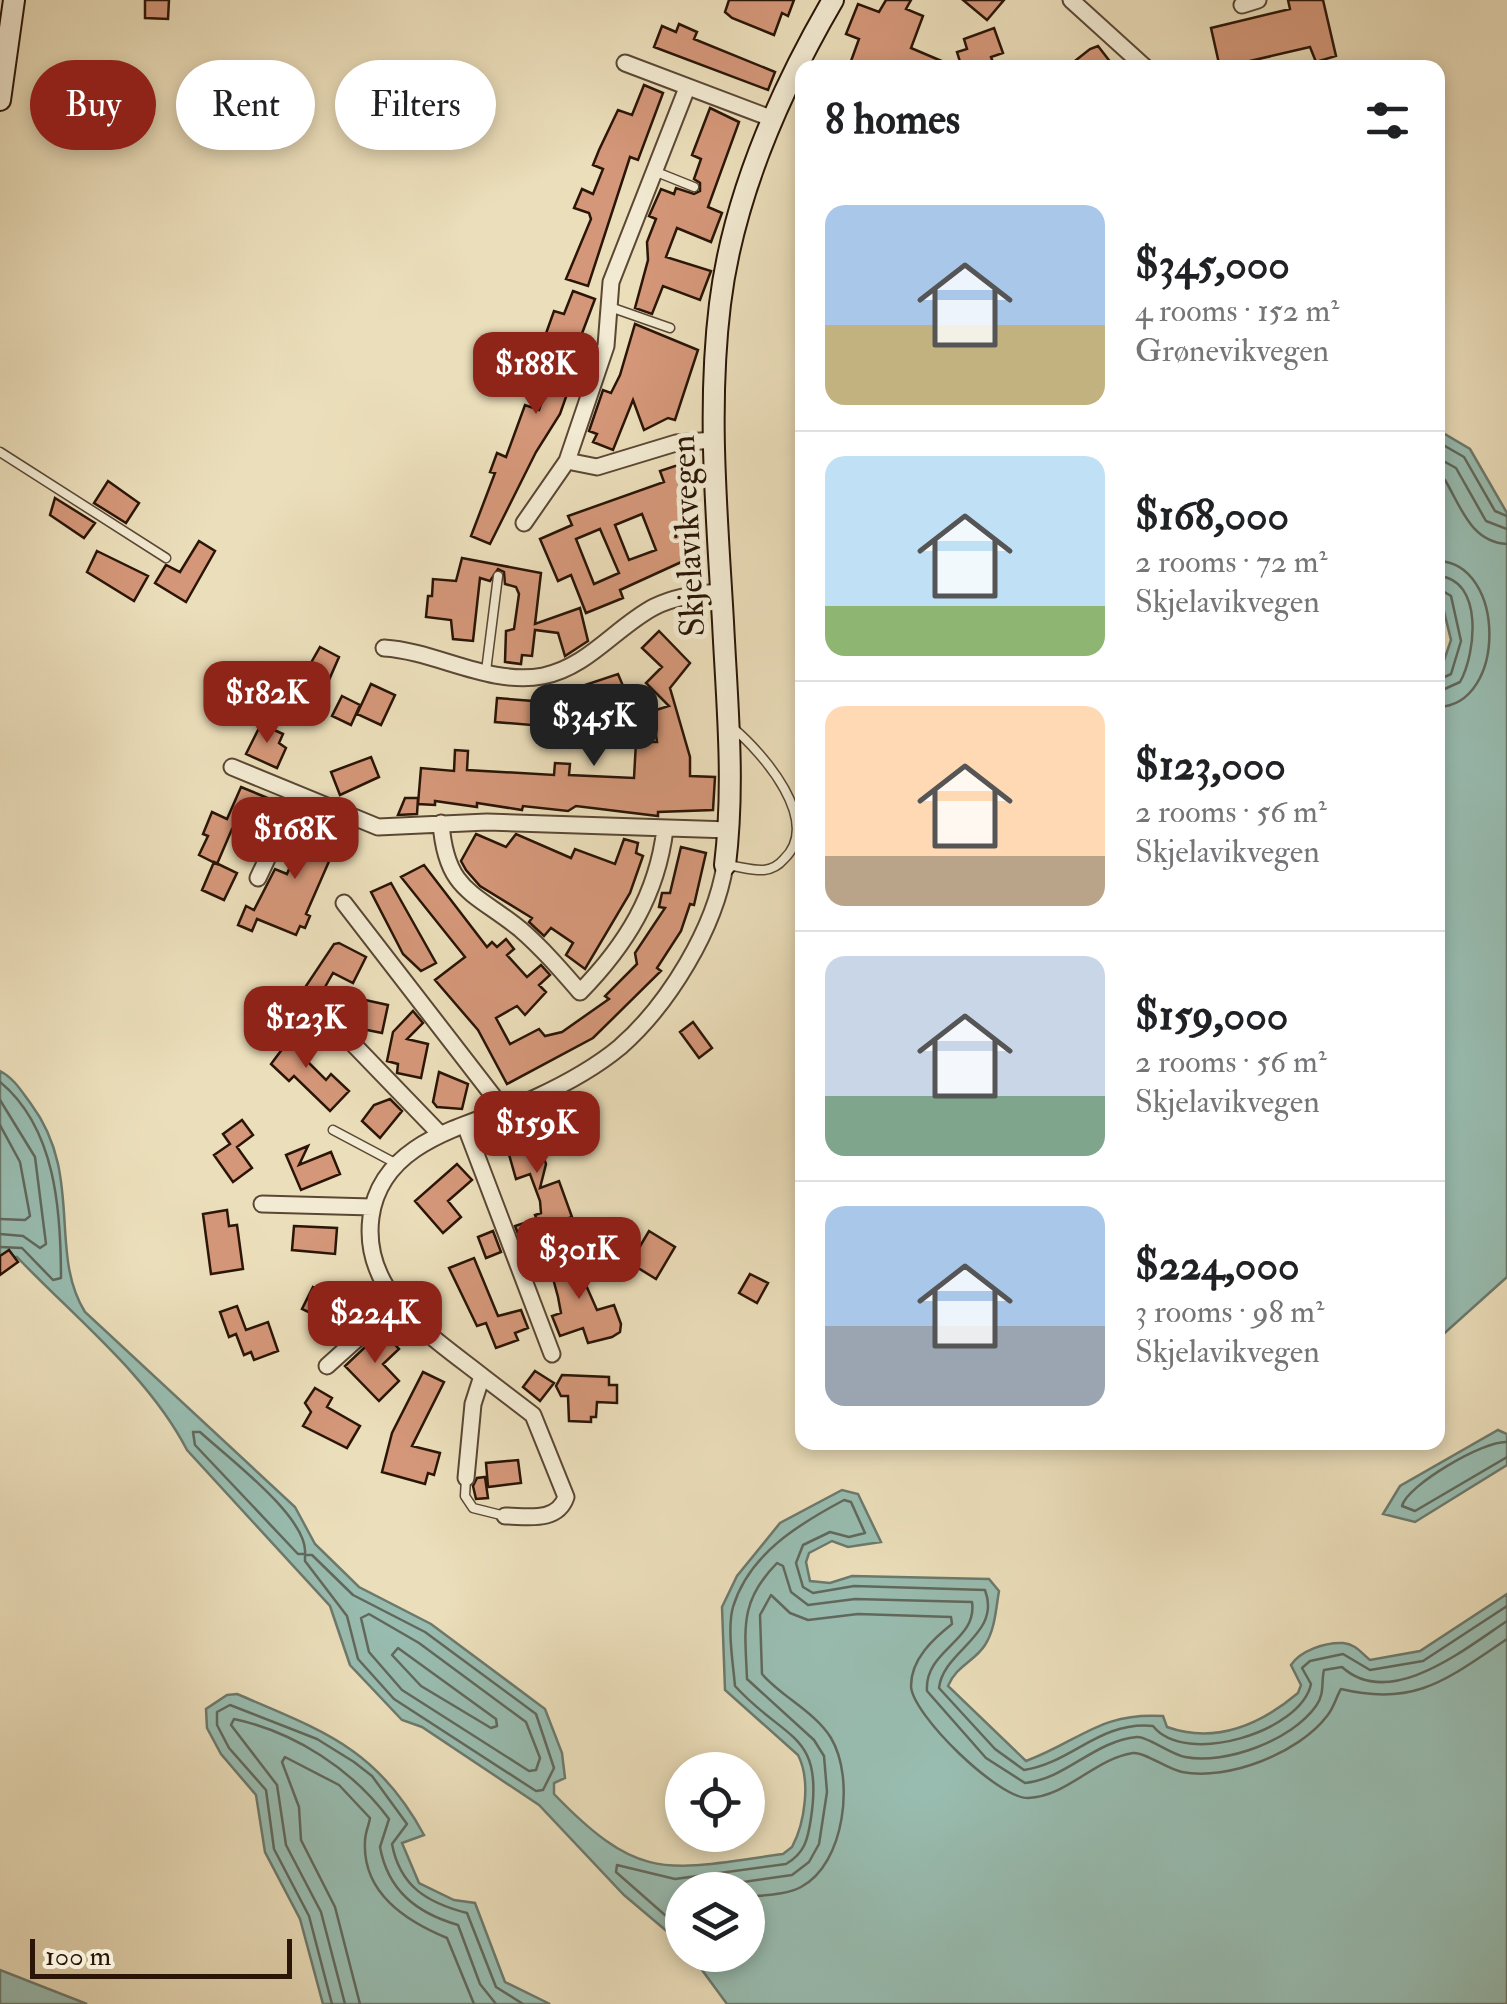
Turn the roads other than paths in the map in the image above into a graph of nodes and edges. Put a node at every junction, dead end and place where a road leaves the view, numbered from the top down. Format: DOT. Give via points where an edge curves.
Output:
graph roads {
  1 [pos="14,0"];
  2 [pos="833,0"];
  3 [pos="1071,0"];
  4 [pos="803,60"];
  5 [pos="1137,60"];
  6 [pos="625,63"];
  7 [pos="795,76"];
  8 [pos="686,88"];
  9 [pos="0,100"];
  10 [pos="773,120"];
  11 [pos="654,171"];
  12 [pos="694,187"];
  13 [pos="610,307"];
  14 [pos="670,328"];
  15 [pos="714,440"];
  16 [pos="0,452"];
  17 [pos="567,462"];
  18 [pos="524,524"];
  19 [pos="166,558"];
  20 [pos="498,576"];
  21 [pos="722,592"];
  22 [pos="384,648"];
  23 [pos="486,671"];
  24 [pos="730,724"];
  25 [pos="232,766"];
  26 [pos="297,795"];
  27 [pos="795,812"];
  28 [pos="441,823"];
  29 [pos="664,828"];
  30 [pos="730,830"];
  31 [pos="795,844"];
  32 [pos="726,864"];
  33 [pos="258,878"];
  34 [pos="344,902"];
  35 [pos="329,1019"];
  36 [pos="504,1110"];
  37 [pos="464,1125"];
  38 [pos="334,1130"];
  39 [pos="440,1134"];
  40 [pos="397,1164"];
  41 [pos="262,1204"];
  42 [pos="372,1207"];
  43 [pos="397,1303"];
  44 [pos="552,1354"];
  45 [pos="327,1366"];
  46 [pos="482,1376"];
  47 [pos="466,1478"];
  48 [pos="505,1516"];
  1 -- 9 [label="main road"];
  2 -- 4 [label="main road, Skjelavikvegen"];
  3 -- 5 [label="street"];
  6 -- 8 [label="street"];
  7 -- 10 [label="main road, Skjelavikvegen"];
  8 -- 10 [label="street"];
  8 -- 11 [label="street"];
  10 -- 15 [label="main road, Skjelavikvegen" via="720,301"];
  11 -- 12 [label="lane"];
  11 -- 13 [label="street" via="610,282"];
  13 -- 14 [label="lane"];
  13 -- 17 [label="street" via="606,346"];
  15 -- 17 [label="street" via="676,443 597,467"];
  15 -- 21 [label="main road, Skjelavikvegen"];
  16 -- 19 [label="lane"];
  17 -- 18 [label="street"];
  20 -- 23 [label="lane"];
  21 -- 23 [label="street" via="654,607 572,665 542,676"];
  21 -- 24 [label="main road, Skjelavikvegen"];
  22 -- 23 [label="street"];
  24 -- 27 [label="lane" via="766,762"];
  24 -- 30 [label="main road, Skjelavikvegen"];
  25 -- 26 [label="street"];
  26 -- 28 [label="street" via="378,827"];
  26 -- 33 [label="street"];
  28 -- 29 [label="street"];
  28 -- 29 [label="street" via="458,885 521,930 580,992 636,922 657,870"];
  29 -- 30 [label="street"];
  30 -- 32 [label="main road, Skjelavikvegen"];
  31 -- 32 [label="lane" via="776,867"];
  32 -- 36 [label="street, Skjelavikvegen" via="720,898 655,1008 620,1047"];
  34 -- 36 [label="street"];
  35 -- 39 [label="street"];
  36 -- 37 [label="street, Skjelavikvegen"];
  37 -- 39 [label="street, Skjelavikvegen"];
  37 -- 44 [label="street"];
  38 -- 40 [label="lane"];
  39 -- 40 [label="street, Skjelavikvegen"];
  40 -- 42 [label="street, Skjelavikvegen"];
  41 -- 42 [label="street"];
  42 -- 43 [label="street" via="374,1266"];
  43 -- 45 [label="street"];
  43 -- 46 [label="street"];
  46 -- 47 [label="street"];
  46 -- 48 [label="street" via="533,1415 566,1498 551,1515"];
  47 -- 48 [label="lane" via="470,1504"];
}
